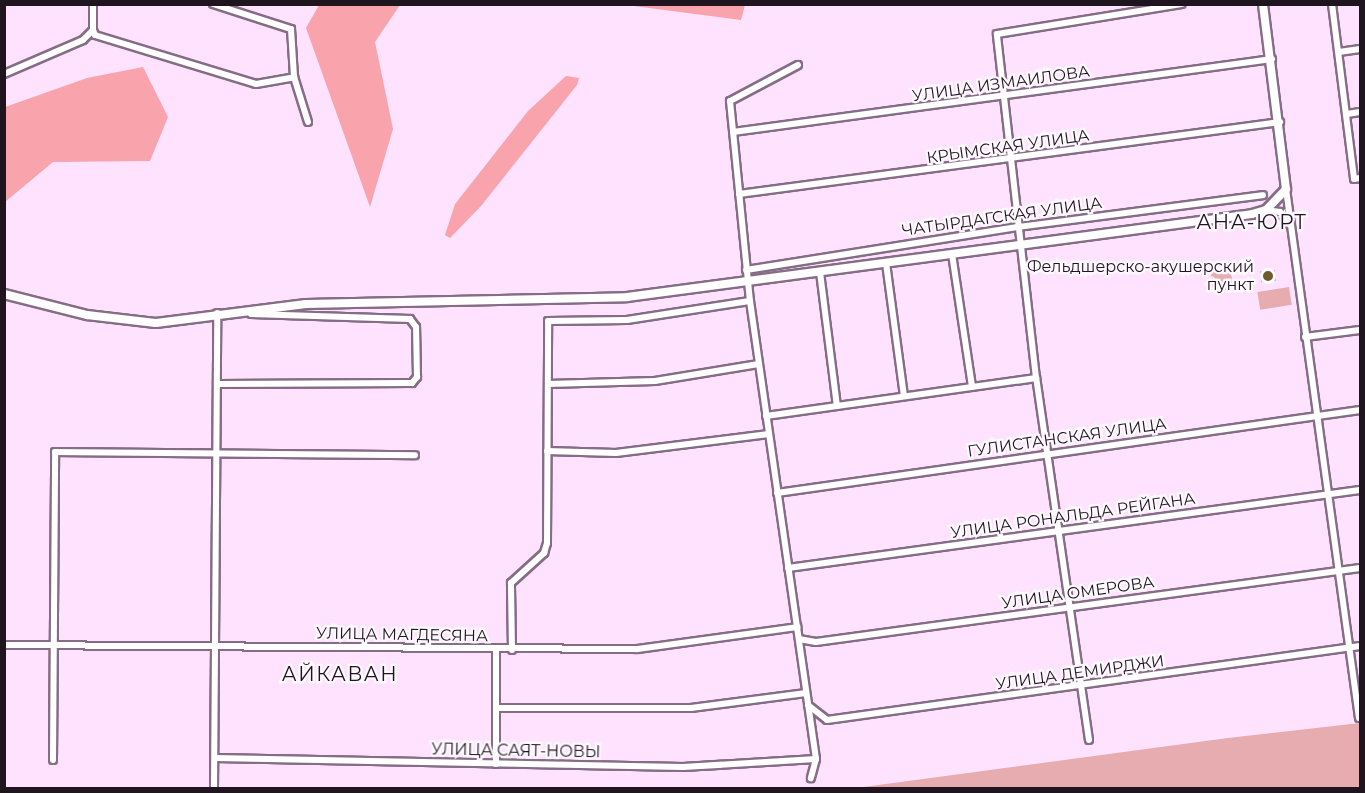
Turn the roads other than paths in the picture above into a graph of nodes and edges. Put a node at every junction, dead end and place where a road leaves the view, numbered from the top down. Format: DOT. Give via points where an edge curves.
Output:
graph roads {
  1 [pos="93,4"];
  2 [pos="213,4"];
  3 [pos="1182,4"];
  4 [pos="1263,4"];
  5 [pos="1332,4"];
  6 [pos="93,30"];
  7 [pos="1360,49"];
  8 [pos="1339,52"];
  9 [pos="1272,59"];
  10 [pos="798,65"];
  11 [pos="4,74"];
  12 [pos="294,77"];
  13 [pos="1003,98"];
  14 [pos="1360,112"];
  15 [pos="1347,114"];
  16 [pos="309,122"];
  17 [pos="1280,122"];
  18 [pos="733,132"];
  19 [pos="1012,161"];
  20 [pos="1360,178"];
  21 [pos="1285,193"];
  22 [pos="739,194"];
  23 [pos="1263,195"];
  24 [pos="1266,210"];
  25 [pos="1018,227"];
  26 [pos="1291,228"];
  27 [pos="1020,245"];
  28 [pos="952,254"];
  29 [pos="886,263"];
  30 [pos="747,270"];
  31 [pos="820,272"];
  32 [pos="748,282"];
  33 [pos="4,294"];
  34 [pos="750,301"];
  35 [pos="216,313"];
  36 [pos="1360,330"];
  37 [pos="1305,337"];
  38 [pos="759,364"];
  39 [pos="1036,378"];
  40 [pos="219,384"];
  41 [pos="548,384"];
  42 [pos="972,387"];
  43 [pos="904,396"];
  44 [pos="837,406"];
  45 [pos="1360,410"];
  46 [pos="766,416"];
  47 [pos="1318,416"];
  48 [pos="769,434"];
  49 [pos="547,451"];
  50 [pos="219,452"];
  51 [pos="1048,454"];
  52 [pos="415,455"];
  53 [pos="1360,490"];
  54 [pos="777,493"];
  55 [pos="1328,495"];
  56 [pos="1059,531"];
  57 [pos="788,568"];
  58 [pos="1360,568"];
  59 [pos="1338,570"];
  60 [pos="1070,608"];
  61 [pos="797,627"];
  62 [pos="799,639"];
  63 [pos="4,645"];
  64 [pos="54,645"];
  65 [pos="217,645"];
  66 [pos="1360,646"];
  67 [pos="1349,648"];
  68 [pos="512,650"];
  69 [pos="496,651"];
  70 [pos="1081,687"];
  71 [pos="806,693"];
  72 [pos="808,705"];
  73 [pos="496,708"];
  74 [pos="1359,718"];
  75 [pos="1089,740"];
  76 [pos="215,758"];
  77 [pos="52,759"];
  78 [pos="816,759"];
  79 [pos="496,765"];
  80 [pos="810,778"];
  81 [pos="214,789"];
  1 -- 6 [label="street"];
  2 -- 12 [label="street" via="291,29"];
  3 -- 13 [label="street" via="997,34"];
  4 -- 9 [label="main road"];
  5 -- 8 [label="street"];
  6 -- 11 [label="street" via="83,40"];
  6 -- 12 [label="street" via="95,35 255,84"];
  7 -- 8 [label="street"];
  8 -- 15 [label="street"];
  9 -- 13 [label="street, УЛИЦА ИЗМАИЛОВА"];
  9 -- 17 [label="main road"];
  10 -- 18 [label="street" via="730,101"];
  12 -- 16 [label="street"];
  13 -- 18 [label="street, УЛИЦА ИЗМАИЛОВА"];
  13 -- 19 [label="street"];
  14 -- 15 [label="street"];
  15 -- 20 [label="street" via="1354,179"];
  17 -- 19 [label="street, КРЫМСКАЯ УЛИЦА"];
  17 -- 21 [label="main road"];
  18 -- 22 [label="street"];
  19 -- 22 [label="street, КРЫМСКАЯ УЛИЦА"];
  19 -- 25 [label="street"];
  21 -- 24 [label="main road"];
  21 -- 26 [label="street"];
  22 -- 30 [label="street"];
  23 -- 25 [label="street, ЧАТЫРДАГСКАЯ УЛИЦА"];
  24 -- 26 [label="street" via="1280,212"];
  24 -- 27 [label="main road"];
  25 -- 27 [label="street"];
  25 -- 30 [label="street, ЧАТЫРДАГСКАЯ УЛИЦА"];
  26 -- 37 [label="street"];
  27 -- 28 [label="main road"];
  27 -- 39 [label="street"];
  28 -- 29 [label="main road"];
  28 -- 42 [label="street"];
  29 -- 31 [label="main road"];
  29 -- 43 [label="street"];
  30 -- 32 [label="street"];
  31 -- 32 [label="main road"];
  31 -- 44 [label="street"];
  32 -- 34 [label="street"];
  32 -- 35 [label="main road" via="627,297 306,304"];
  33 -- 35 [label="main road" via="129,320 156,322"];
  34 -- 38 [label="street"];
  34 -- 41 [label="street" via="627,320 548,321"];
  35 -- 40 [label="street"];
  35 -- 40 [label="street" via="410,319 416,327 417,377 412,383"];
  36 -- 37 [label="street"];
  37 -- 47 [label="street"];
  38 -- 41 [label="street" via="655,381"];
  38 -- 46 [label="street"];
  39 -- 42 [label="street"];
  39 -- 51 [label="street"];
  40 -- 50 [label="street"];
  41 -- 49 [label="street"];
  42 -- 43 [label="street"];
  43 -- 44 [label="street"];
  44 -- 46 [label="street"];
  45 -- 47 [label="street, ГУЛИСТАНСКАЯ УЛИЦА"];
  46 -- 48 [label="street"];
  47 -- 51 [label="street, ГУЛИСТАНСКАЯ УЛИЦА"];
  47 -- 55 [label="street"];
  48 -- 49 [label="street" via="616,453"];
  48 -- 54 [label="street"];
  49 -- 68 [label="street" via="547,543 544,553 511,583"];
  50 -- 52 [label="street"];
  50 -- 64 [label="street" via="55,452"];
  50 -- 65 [label="street"];
  51 -- 54 [label="street, ГУЛИСТАНСКАЯ УЛИЦА"];
  51 -- 56 [label="street"];
  53 -- 55 [label="street, УЛИЦА РОНАЛЬДА РЕЙГАНА"];
  54 -- 57 [label="street"];
  55 -- 56 [label="street, УЛИЦА РОНАЛЬДА РЕЙГАНА"];
  55 -- 59 [label="street"];
  56 -- 57 [label="street, УЛИЦА РОНАЛЬДА РЕЙГАНА"];
  56 -- 60 [label="street"];
  57 -- 61 [label="street"];
  58 -- 59 [label="street, УЛИЦА ОМЕРОВА"];
  59 -- 60 [label="street, УЛИЦА ОМЕРОВА"];
  59 -- 67 [label="street"];
  60 -- 62 [label="street, УЛИЦА ОМЕРОВА" via="816,642"];
  60 -- 70 [label="street"];
  61 -- 62 [label="street"];
  61 -- 68 [label="street, УЛИЦА МАГДЕСЯНА" via="637,650"];
  62 -- 71 [label="street"];
  63 -- 64 [label="street, УЛИЦА МАГДЕСЯНА"];
  64 -- 65 [label="street, УЛИЦА МАГДЕСЯНА"];
  64 -- 77 [label="street"];
  65 -- 69 [label="street, УЛИЦА МАГДЕСЯНА"];
  65 -- 76 [label="street"];
  66 -- 67 [label="street, УЛИЦА ДЕМИРДЖИ"];
  67 -- 70 [label="street, УЛИЦА ДЕМИРДЖИ"];
  67 -- 74 [label="street"];
  68 -- 69 [label="street, УЛИЦА МАГДЕСЯНА"];
  69 -- 73 [label="street"];
  70 -- 72 [label="street, УЛИЦА ДЕМИРДЖИ" via="827,720"];
  70 -- 75 [label="street"];
  71 -- 72 [label="street"];
  71 -- 73 [label="street" via="691,708"];
  72 -- 78 [label="street"];
  73 -- 79 [label="street"];
  76 -- 79 [label="street, УЛИЦА САЯТ-НОВЫ"];
  76 -- 81 [label="street"];
  78 -- 79 [label="street, УЛИЦА САЯТ-НОВЫ" via="725,767"];
  78 -- 80 [label="street"];
}
